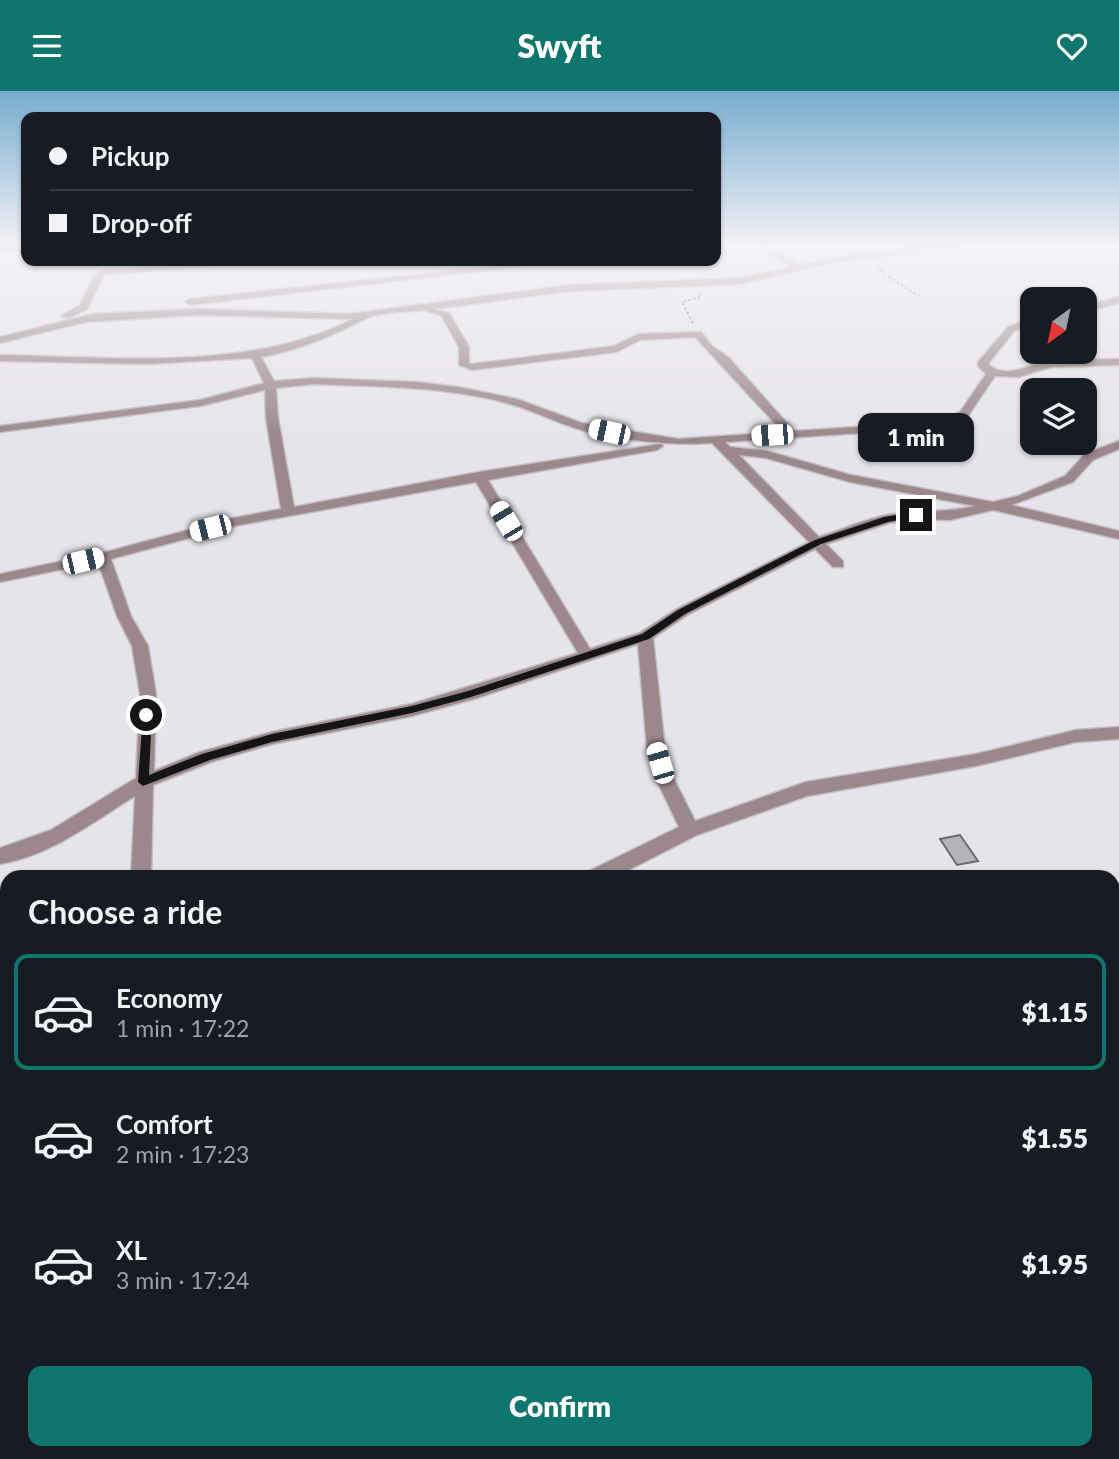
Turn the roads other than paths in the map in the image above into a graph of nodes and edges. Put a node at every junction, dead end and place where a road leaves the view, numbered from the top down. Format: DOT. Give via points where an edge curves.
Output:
graph roads {
  1 [pos="78,310"];
  2 [pos="124,310"];
  3 [pos="402,310"];
  4 [pos="370,315"];
  5 [pos="83,319"];
  6 [pos="1020,326"];
  7 [pos="34,331"];
  8 [pos="0,340"];
  9 [pos="1119,354"];
  10 [pos="255,355"];
  11 [pos="0,358"];
  12 [pos="1099,361"];
  13 [pos="1119,362"];
  14 [pos="992,373"];
  15 [pos="270,385"];
  16 [pos="0,429"];
  17 [pos="791,434"];
  18 [pos="714,439"];
  19 [pos="677,442"];
  20 [pos="1119,445"];
  21 [pos="727,450"];
  22 [pos="479,476"];
  23 [pos="992,505"];
  24 [pos="288,511"];
  25 [pos="1119,535"];
  26 [pos="818,542"];
  27 [pos="103,557"];
  28 [pos="838,564"];
  29 [pos="0,578"];
  30 [pos="645,636"];
  31 [pos="587,656"];
  32 [pos="1119,733"];
  33 [pos="143,782"];
  34 [pos="690,829"];
  35 [pos="0,856"];
  36 [pos="141,870"];
  37 [pos="610,870"];
  1 -- 7 [label="street"];
  2 -- 5 [label="street"];
  3 -- 4 [label="street"];
  3 -- 17 [label="street" via="444,313 464,347 464,365 472,367 616,349 638,337 698,334"];
  4 -- 5 [label="street" via="332,318 197,312"];
  4 -- 10 [label="street" via="319,340"];
  5 -- 7 [label="street"];
  6 -- 14 [label="street" via="1011,329 982,364"];
  7 -- 8 [label="street"];
  9 -- 12 [label="street"];
  10 -- 11 [label="street" via="147,361"];
  10 -- 15 [label="street"];
  12 -- 13 [label="street"];
  12 -- 14 [label="street" via="1036,366 1018,374"];
  14 -- 17 [label="street" via="964,414 948,423"];
  15 -- 16 [label="street" via="200,403"];
  15 -- 19 [label="street" via="328,382 470,391 513,401 580,426"];
  15 -- 24 [label="street"];
  17 -- 18 [label="street"];
  18 -- 19 [label="street"];
  18 -- 21 [label="street"];
  19 -- 22 [label="street"];
  20 -- 23 [label="street" via="1089,457 1069,479 1021,499"];
  21 -- 23 [label="street"];
  21 -- 26 [label="street"];
  22 -- 24 [label="street"];
  22 -- 31 [label="street"];
  23 -- 25 [label="street"];
  23 -- 26 [label="street" via="950,516 887,519"];
  24 -- 27 [label="street"];
  26 -- 28 [label="street"];
  26 -- 30 [label="street"];
  27 -- 29 [label="street"];
  27 -- 33 [label="street" via="140,646 148,694"];
  30 -- 31 [label="street"];
  30 -- 34 [label="street" via="656,749 664,777"];
  31 -- 33 [label="street" via="412,710 272,738"];
  32 -- 34 [label="street" via="1076,736 976,760 806,789"];
  33 -- 35 [label="street" via="58,835"];
  33 -- 36 [label="street"];
  34 -- 37 [label="street"];
}
